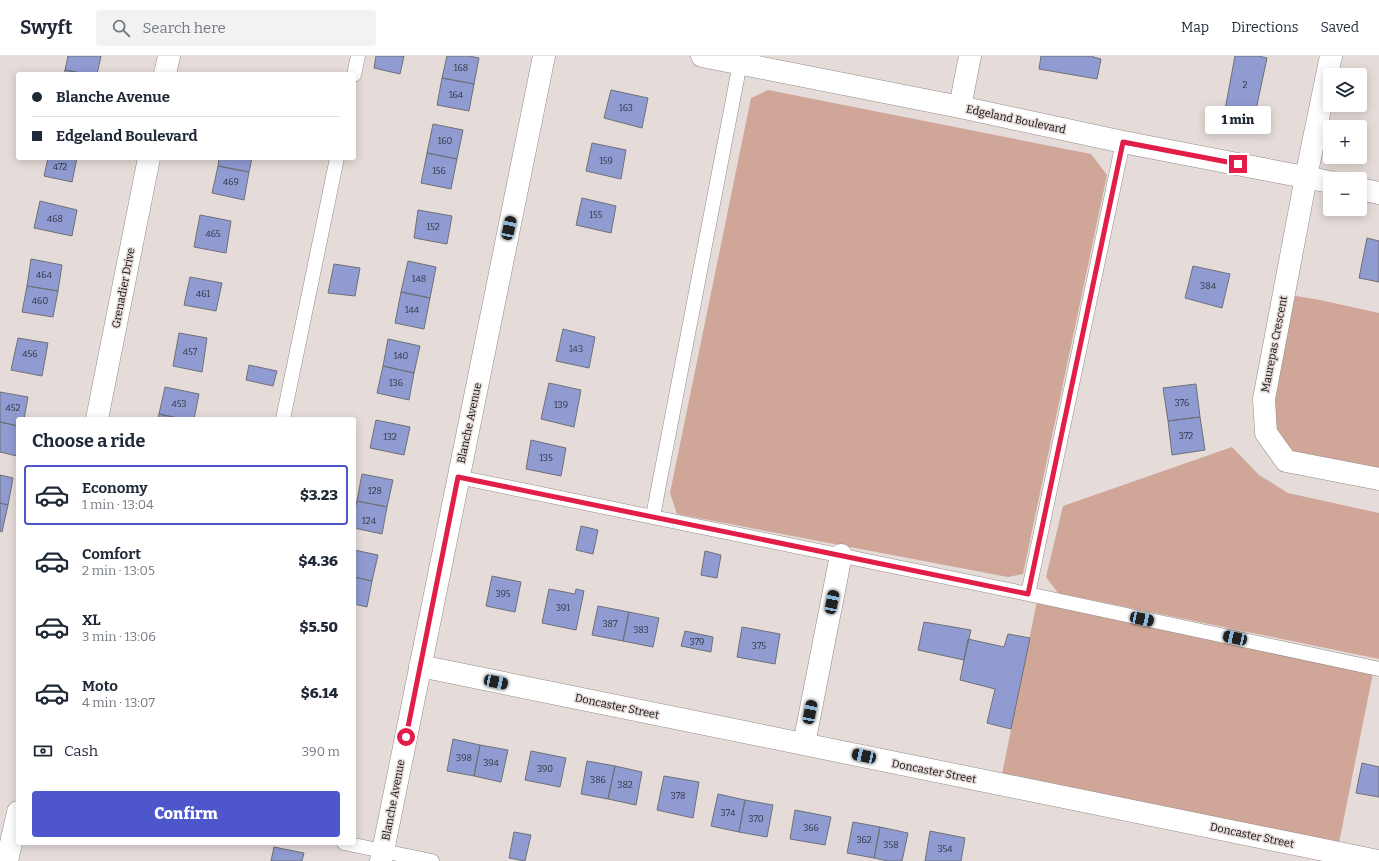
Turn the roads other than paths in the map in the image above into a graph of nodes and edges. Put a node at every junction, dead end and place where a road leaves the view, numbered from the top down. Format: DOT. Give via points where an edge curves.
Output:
graph roads {
  1 [pos="169,56"];
  2 [pos="358,56"];
  3 [pos="544,56"];
  4 [pos="702,56"];
  5 [pos="970,56"];
  6 [pos="1331,56"];
  7 [pos="740,63"];
  8 [pos="165,72"];
  9 [pos="354,72"];
  10 [pos="960,107"];
  11 [pos="1123,142"];
  12 [pos="149,160"];
  13 [pos="337,160"];
  14 [pos="1306,177"];
  15 [pos="1323,181"];
  16 [pos="1367,190"];
  17 [pos="1379,193"];
  18 [pos="97,417"];
  19 [pos="283,417"];
  20 [pos="458,477"];
  21 [pos="1379,479"];
  22 [pos="653,516"];
  23 [pos="841,555"];
  24 [pos="1028,594"];
  25 [pos="420,666"];
  26 [pos="1379,669"];
  27 [pos="804,744"];
  28 [pos="16,821"];
  29 [pos="350,845"];
  30 [pos="382,856"];
  31 [pos="7,861"];
  32 [pos="432,861"];
  33 [pos="1378,861"];
  1 -- 8 [label="street"];
  2 -- 9 [label="lane"];
  3 -- 20 [label="street, Blanche Avenue"];
  4 -- 7 [label="street, Edgeland Boulevard"];
  5 -- 10 [label="street"];
  6 -- 14 [label="street, Maurepas Crescent"];
  7 -- 10 [label="street, Edgeland Boulevard"];
  7 -- 22 [label="lane"];
  10 -- 11 [label="street, Edgeland Boulevard"];
  11 -- 14 [label="street, Edgeland Boulevard"];
  11 -- 24 [label="lane"];
  12 -- 18 [label="street, Grenadier Drive"];
  13 -- 19 [label="lane"];
  14 -- 15 [label="street, Edgeland Boulevard"];
  14 -- 21 [label="street, Maurepas Crescent" via="1264,399 1266,433 1286,461"];
  16 -- 17 [label="street"];
  20 -- 22 [label="lane"];
  20 -- 25 [label="street, Blanche Avenue"];
  22 -- 23 [label="lane"];
  23 -- 24 [label="lane"];
  23 -- 27 [label="street"];
  24 -- 26 [label="lane"];
  25 -- 27 [label="street, Doncaster Street"];
  25 -- 30 [label="street, Blanche Avenue"];
  27 -- 33 [label="street, Doncaster Street"];
  28 -- 31 [label="street"];
  29 -- 30 [label="lane"];
  30 -- 32 [label="lane"];
}
